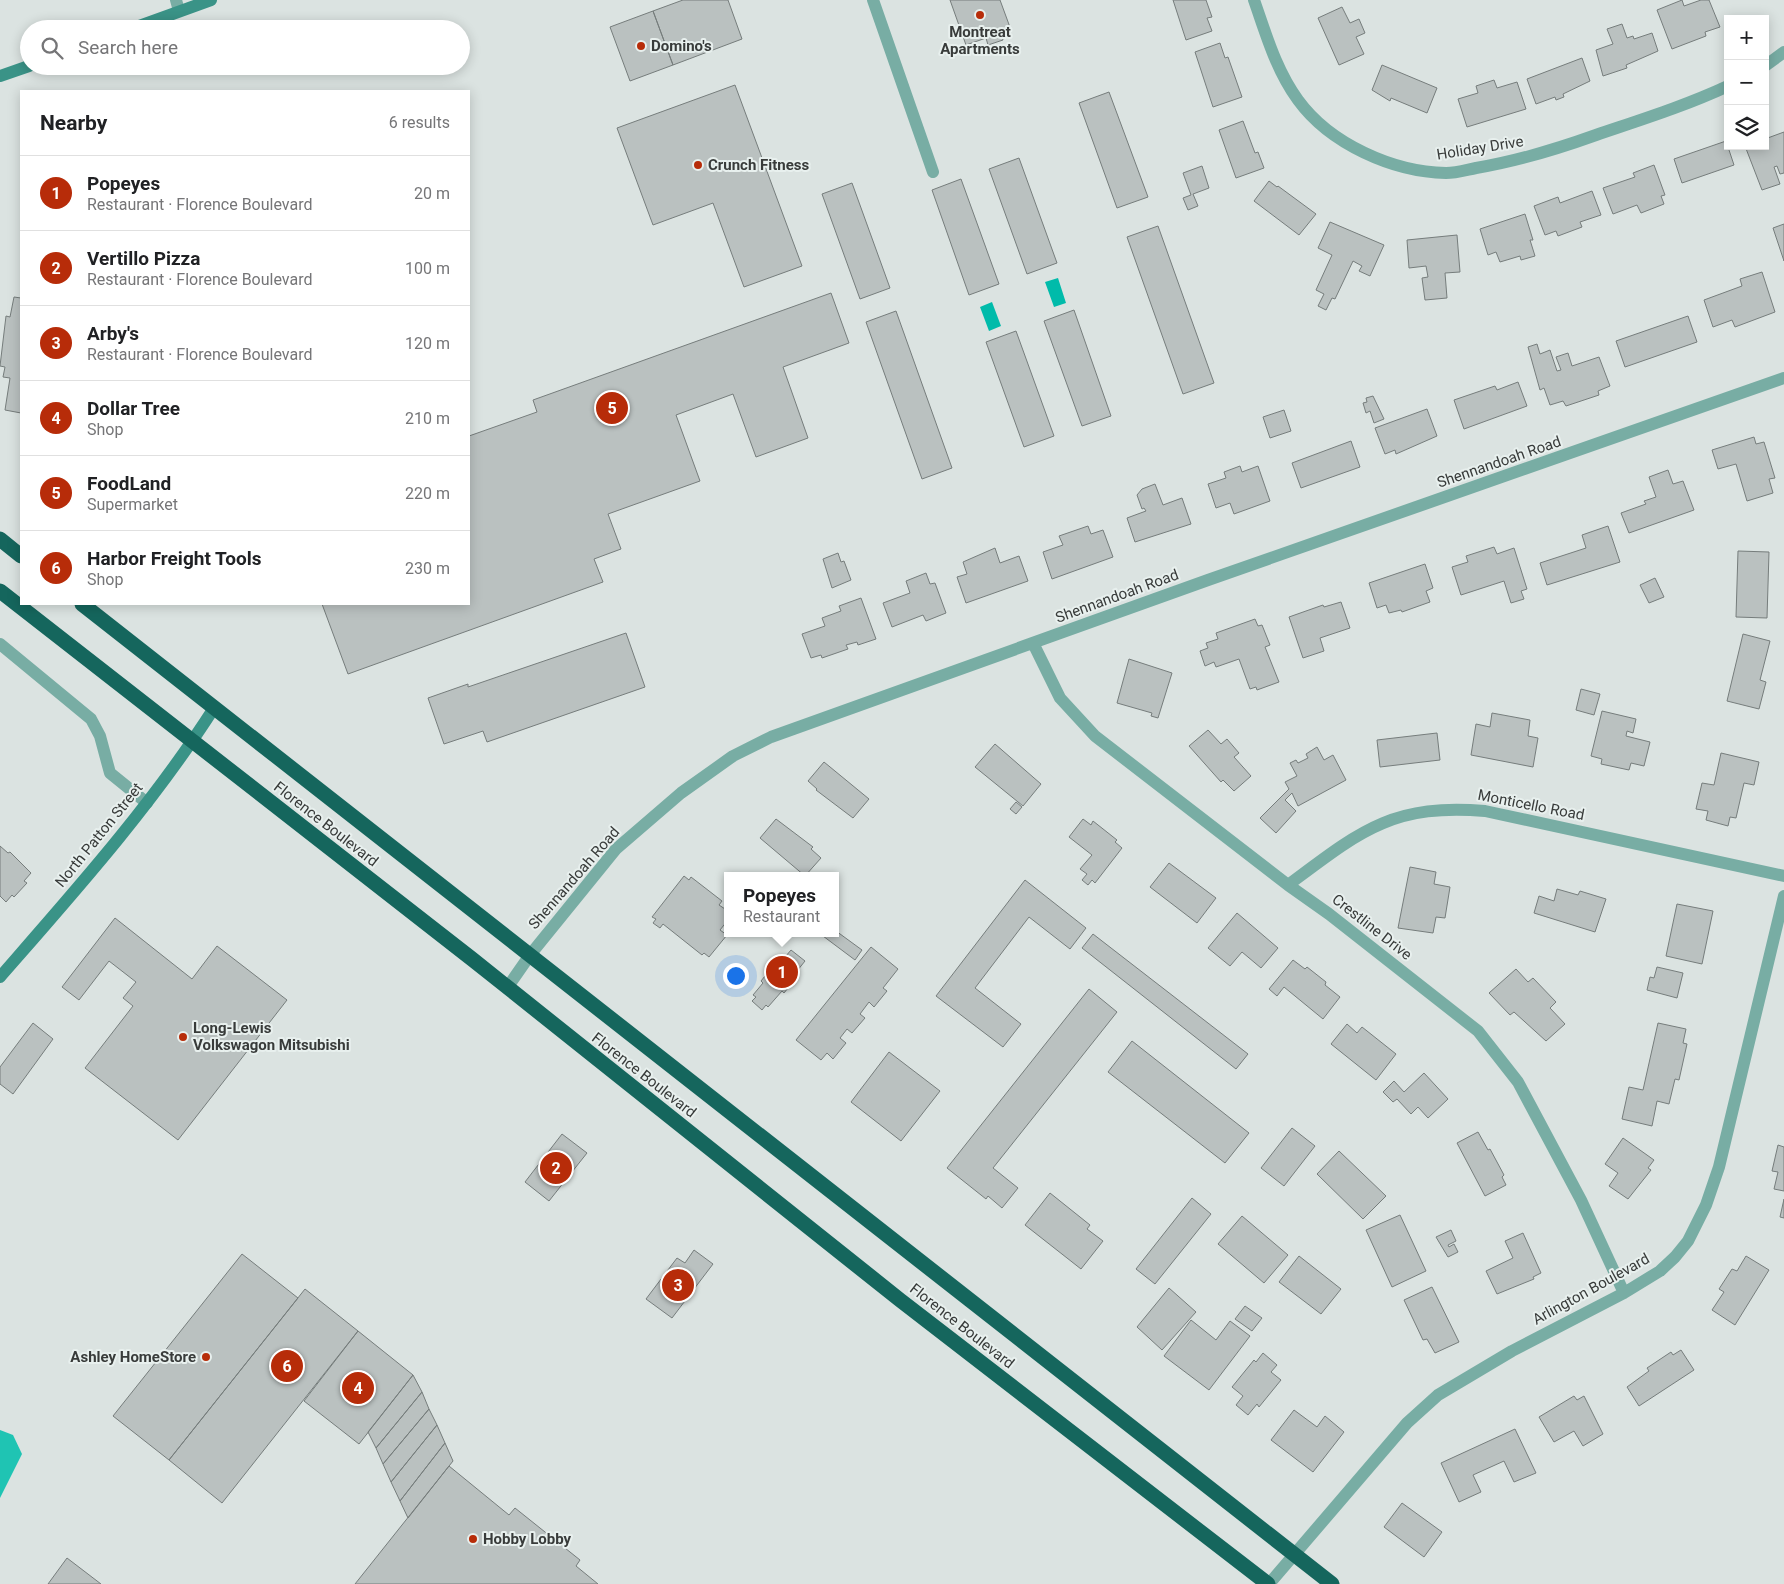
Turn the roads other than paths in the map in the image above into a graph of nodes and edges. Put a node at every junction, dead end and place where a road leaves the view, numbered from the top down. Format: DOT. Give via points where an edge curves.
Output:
graph roads {
  1 [pos="211,0"];
  2 [pos="873,0"];
  3 [pos="1254,0"];
  4 [pos="178,6"];
  5 [pos="149,20"];
  6 [pos="1784,52"];
  7 [pos="1769,63"];
  8 [pos="20,69"];
  9 [pos="0,76"];
  10 [pos="1724,88"];
  11 [pos="933,172"];
  12 [pos="1784,378"];
  13 [pos="0,540"];
  14 [pos="20,555"];
  15 [pos="0,591"];
  16 [pos="83,605"];
  17 [pos="0,644"];
  18 [pos="1033,644"];
  19 [pos="214,708"];
  20 [pos="192,742"];
  21 [pos="147,803"];
  22 [pos="1784,876"];
  23 [pos="1288,885"];
  24 [pos="1784,896"];
  25 [pos="530,955"];
  26 [pos="0,977"];
  27 [pos="507,988"];
  28 [pos="1624,1293"];
  29 [pos="1296,1554"];
  30 [pos="1268,1584"];
  31 [pos="1332,1584"];
  1 -- 4 [label="street"];
  2 -- 11 [label="street"];
  3 -- 10 [label="street, Holiday Drive" via="1285,80 1298,100 1328,132 1385,161 1427,172 1449,173 1513,162"];
  4 -- 5 [label="street"];
  6 -- 7 [label="street"];
  8 -- 9 [label="street"];
  12 -- 18 [label="street, Shennandoah Road"];
  13 -- 14 [label="highway"];
  15 -- 20 [label="highway, Florence Boulevard"];
  16 -- 19 [label="highway, Florence Boulevard"];
  17 -- 21 [label="street" via="91,719 100,736 110,773"];
  18 -- 23 [label="street, Crestline Drive" via="1060,698 1095,736"];
  18 -- 25 [label="street, Shennandoah Road" via="811,722 733,756 681,793 616,849"];
  19 -- 20 [label="street, North Patton Street"];
  19 -- 25 [label="highway, Florence Boulevard"];
  20 -- 21 [label="street, North Patton Street"];
  20 -- 27 [label="highway, Florence Boulevard"];
  21 -- 26 [label="street, North Patton Street"];
  22 -- 23 [label="street, Monticello Road" via="1465,809 1422,811 1380,823 1339,847"];
  23 -- 28 [label="street, Crestline Drive" via="1430,992 1493,1047 1518,1082 1550,1140"];
  24 -- 28 [label="street, Arlington Boulevard" via="1719,1167 1706,1205 1688,1241 1675,1257 1660,1272"];
  25 -- 27 [label="street, Shennandoah Road"];
  25 -- 29 [label="highway, Florence Boulevard"];
  27 -- 30 [label="highway, Florence Boulevard" via="900,1300"];
  28 -- 29 [label="street, Arlington Boulevard" via="1512,1351 1438,1395 1407,1423"];
  29 -- 30 [label="street, Arlington Boulevard"];
  29 -- 31 [label="highway, Florence Boulevard"];
}
